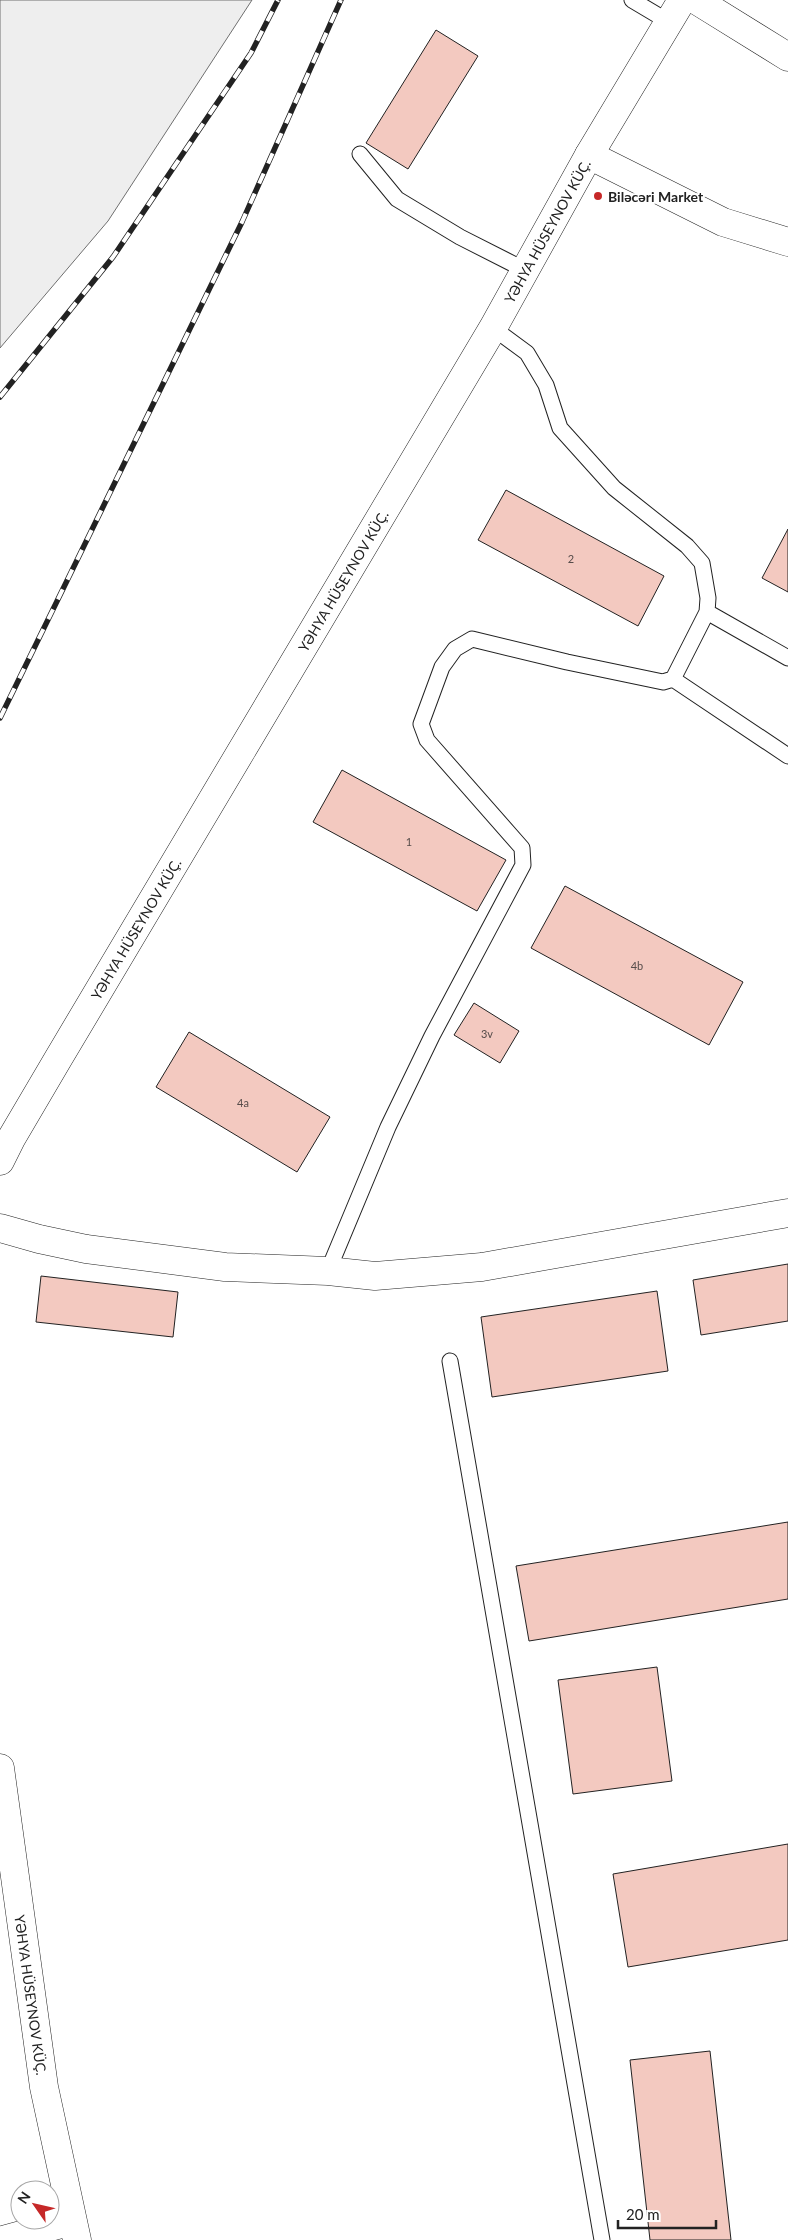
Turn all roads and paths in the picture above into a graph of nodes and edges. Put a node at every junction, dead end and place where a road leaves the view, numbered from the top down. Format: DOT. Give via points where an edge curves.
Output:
graph roads {
  1 [pos="632,0"];
  2 [pos="696,0"];
  3 [pos="675,11"];
  4 [pos="788,57"];
  5 [pos="360,154"];
  6 [pos="589,154"];
  7 [pos="788,242"];
  8 [pos="525,270"];
  9 [pos="493,328"];
  10 [pos="707,612"];
  11 [pos="788,658"];
  12 [pos="673,680"];
  13 [pos="788,756"];
  14 [pos="0,1161"];
  15 [pos="788,1212"];
  16 [pos="0,1228"];
  17 [pos="328,1271"];
  18 [pos="450,1361"];
  19 [pos="0,1768"];
  20 [pos="75,2230"];
  21 [pos="3,2240"];
  22 [pos="602,2240"];
  1 -- 3 [label="lane"];
  2 -- 4 [label="street"];
  3 -- 6 [label="street, YƏHYA HÜSEYNOV KÜÇ."];
  5 -- 8 [label="lane" via="397,199 460,237"];
  6 -- 7 [label="street" via="723,222"];
  6 -- 8 [label="street, YƏHYA HÜSEYNOV KÜÇ."];
  8 -- 9 [label="street, YƏHYA HÜSEYNOV KÜÇ."];
  9 -- 10 [label="lane" via="527,353 546,385 560,428 614,488 687,546 702,563"];
  9 -- 14 [label="street, YƏHYA HÜSEYNOV KÜÇ." via="58,1058"];
  10 -- 11 [label="lane"];
  10 -- 12 [label="lane"];
  12 -- 13 [label="lane"];
  12 -- 17 [label="lane" via="663,682 472,639 455,649 442,667 420,724 427,740 522,848 523,865 432,1036 388,1127"];
  15 -- 17 [label="street" via="482,1267 375,1276"];
  16 -- 17 [label="street" via="86,1249 225,1267"];
  18 -- 22 [label="lane"];
  19 -- 20 [label="street, YƏHYA HÜSEYNOV KÜÇ." via="44,2087"];
  20 -- 21 [label="street"];
}
